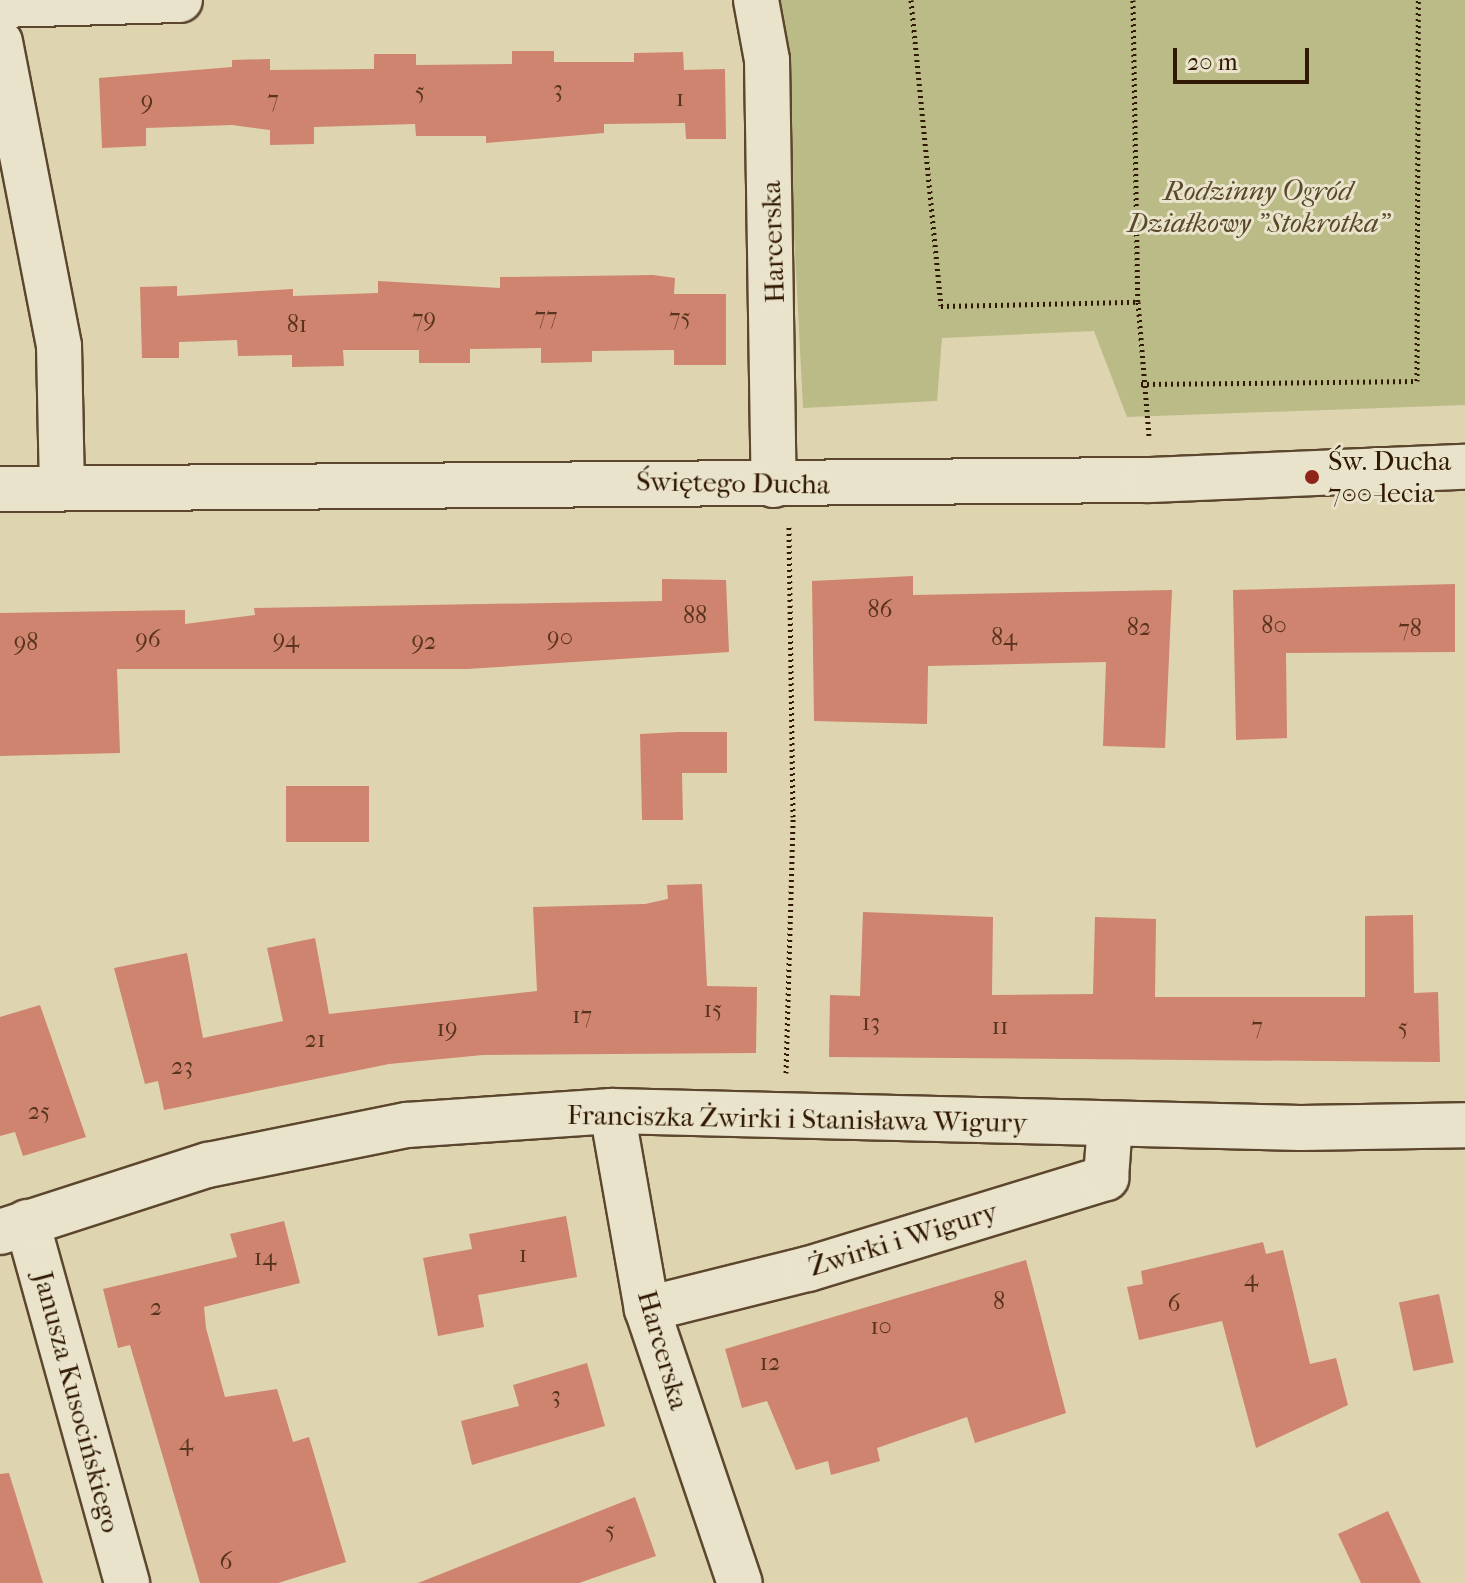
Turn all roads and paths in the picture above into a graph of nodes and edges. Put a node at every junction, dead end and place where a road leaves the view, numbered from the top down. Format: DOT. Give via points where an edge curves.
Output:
graph roads {
  1 [pos="180,0"];
  2 [pos="756,0"];
  3 [pos="911,0"];
  4 [pos="1133,0"];
  5 [pos="1418,0"];
  6 [pos="0,5"];
  7 [pos="0,42"];
  8 [pos="1138,302"];
  9 [pos="1141,384"];
  10 [pos="1465,467"];
  11 [pos="1149,480"];
  12 [pos="62,487"];
  13 [pos="0,489"];
  14 [pos="782,503"];
  15 [pos="612,1111"];
  16 [pos="785,1116"];
  17 [pos="1110,1124"];
  18 [pos="1465,1125"];
  19 [pos="13,1227"];
  20 [pos="647,1309"];
  21 [pos="127,1583"];
  22 [pos="740,1583"];
  1 -- 6 [label="street"];
  2 -- 14 [label="street, Harcerska" via="767,60"];
  3 -- 8 [label="path" via="941,306"];
  4 -- 8 [label="path"];
  5 -- 9 [label="path" via="1417,381"];
  7 -- 12 [label="street" via="59,346"];
  8 -- 9 [label="path"];
  9 -- 11 [label="path"];
  10 -- 11 [label="street, Świętego Ducha"];
  11 -- 14 [label="street, Świętego Ducha"];
  12 -- 13 [label="street, Świętego Ducha"];
  12 -- 14 [label="street, Świętego Ducha" via="555,480"];
  14 -- 16 [label="path" via="793,817"];
  15 -- 16 [label="street, Franciszka Żwirki i Stanisława Wigury"];
  15 -- 19 [label="street, Franciszka Żwirki i Stanisława Wigury" via="328,1137 118,1189"];
  15 -- 20 [label="street, Harcerska"];
  16 -- 17 [label="street, Franciszka Żwirki i Stanisława Wigury"];
  17 -- 18 [label="street, Franciszka Żwirki i Stanisława Wigury"];
  17 -- 20 [label="street, Żwirki i Wigury" via="1106,1178 808,1269"];
  19 -- 21 [label="street, Janusza Kusocińskiego"];
  20 -- 22 [label="street, Harcerska"];
}
